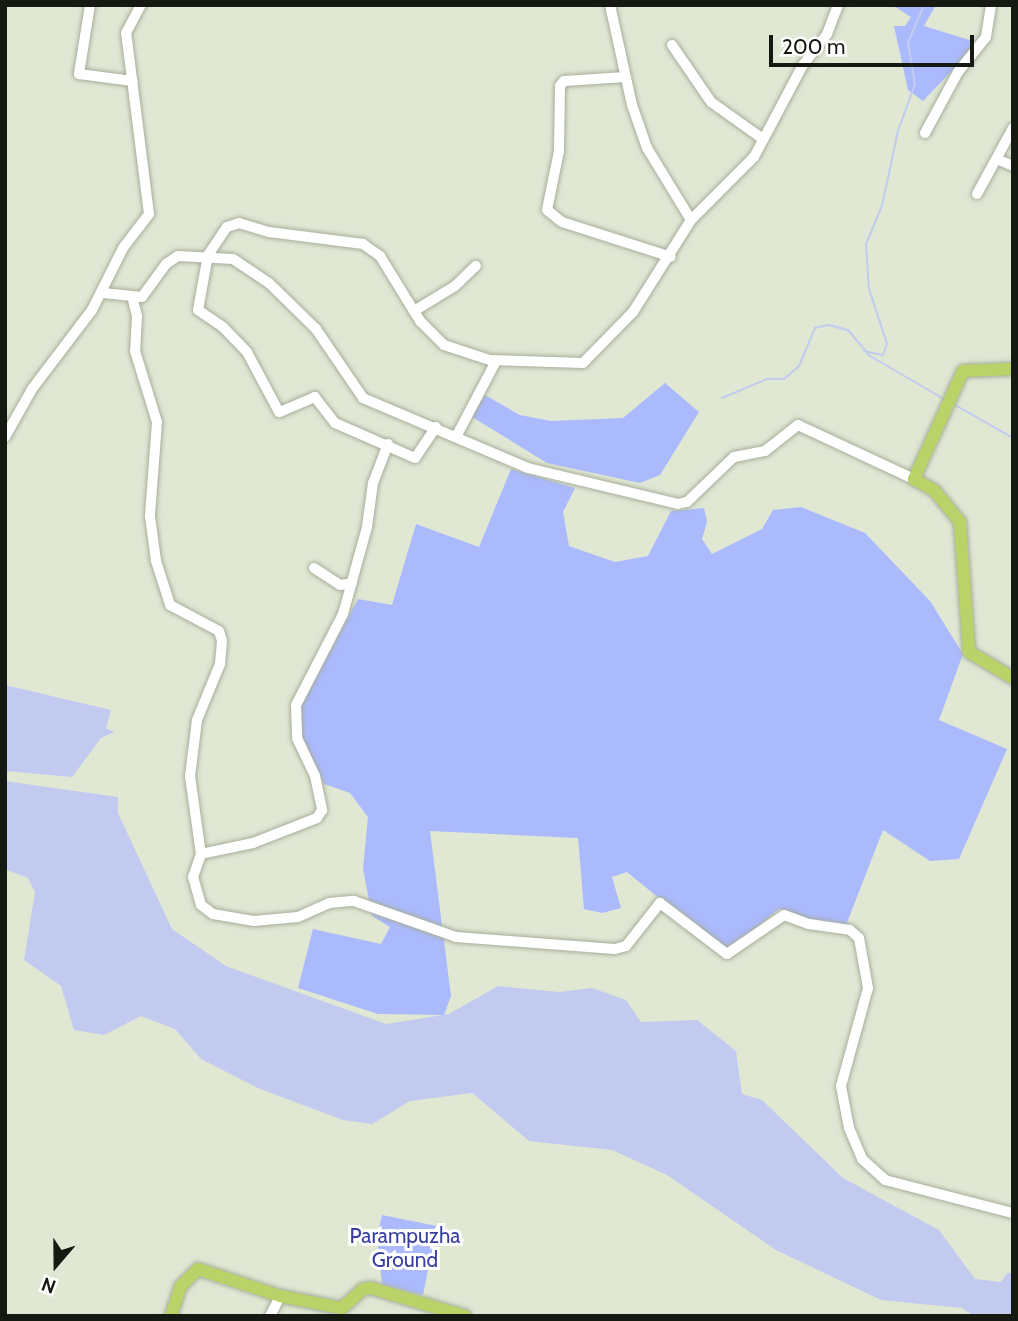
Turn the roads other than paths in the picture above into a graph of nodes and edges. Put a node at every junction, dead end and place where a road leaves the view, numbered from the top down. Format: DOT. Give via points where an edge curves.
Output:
graph roads {
  1 [pos="90,5"];
  2 [pos="141,5"];
  3 [pos="610,5"];
  4 [pos="838,5"];
  5 [pos="991,5"];
  6 [pos="672,45"];
  7 [pos="625,77"];
  8 [pos="133,81"];
  9 [pos="1013,128"];
  10 [pos="925,133"];
  11 [pos="764,139"];
  12 [pos="999,160"];
  13 [pos="1013,166"];
  14 [pos="977,194"];
  15 [pos="691,220"];
  16 [pos="208,255"];
  17 [pos="671,257"];
  18 [pos="476,267"];
  19 [pos="103,293"];
  20 [pos="133,300"];
  21 [pos="414,310"];
  22 [pos="496,360"];
  23 [pos="1013,369"];
  24 [pos="436,427"];
  25 [pos="5,437"];
  26 [pos="456,437"];
  27 [pos="388,444"];
  28 [pos="914,479"];
  29 [pos="314,568"];
  30 [pos="352,583"];
  31 [pos="1013,678"];
  32 [pos="201,854"];
  33 [pos="1013,1213"];
  34 [pos="280,1297"];
  35 [pos="171,1316"];
  36 [pos="270,1316"];
  37 [pos="465,1316"];
  1 -- 8 [label="street" via="79,74"];
  2 -- 8 [label="street" via="126,33"];
  3 -- 7 [label="street"];
  4 -- 11 [label="street" via="827,34 803,65"];
  5 -- 10 [label="street" via="986,37 946,91"];
  6 -- 11 [label="street" via="711,102"];
  7 -- 15 [label="street" via="647,148"];
  7 -- 17 [label="street" via="564,81 560,86 559,151 547,210 562,222"];
  8 -- 19 [label="street" via="149,214 123,247"];
  9 -- 12 [label="street"];
  11 -- 15 [label="street" via="731,183"];
  12 -- 13 [label="street"];
  12 -- 14 [label="street"];
  15 -- 17 [label="street"];
  16 -- 20 [label="street" via="178,256 166,264 142,298"];
  16 -- 21 [label="street" via="232,223 269,232 350,239 380,256"];
  16 -- 24 [label="street" via="233,259 291,304 338,358 363,398"];
  16 -- 27 [label="street" via="198,310 247,352 279,411 315,397 335,423"];
  17 -- 22 [label="street" via="633,312 589,360 576,364"];
  18 -- 21 [label="street"];
  19 -- 20 [label="street"];
  19 -- 25 [label="street" via="32,389"];
  20 -- 32 [label="street" via="135,351 157,422 150,516 156,561 170,605 219,631 222,641 220,664 197,719 190,776"];
  21 -- 22 [label="street" via="444,345"];
  22 -- 26 [label="street"];
  23 -- 28 [label="main road" via="966,368"];
  24 -- 26 [label="street"];
  24 -- 27 [label="street" via="415,458"];
  26 -- 28 [label="street" via="528,468 678,504 687,502 734,457 765,451 798,425"];
  27 -- 30 [label="street" via="373,483"];
  28 -- 31 [label="main road" via="934,490 960,522 969,652"];
  29 -- 30 [label="street" via="340,585"];
  30 -- 32 [label="street" via="339,626 296,705 297,738 315,776 322,810 317,818 253,844"];
  32 -- 33 [label="street" via="193,877 196,895 213,914 229,918 284,919 329,903 354,901 456,937 615,949 626,946 660,903 727,954 784,915 850,930 859,938 868,988 841,1086 849,1128 862,1159 885,1180"];
  34 -- 35 [label="main road" via="198,1269 181,1286"];
  34 -- 36 [label="street"];
  34 -- 37 [label="main road" via="344,1308 363,1289 371,1288"];
}
